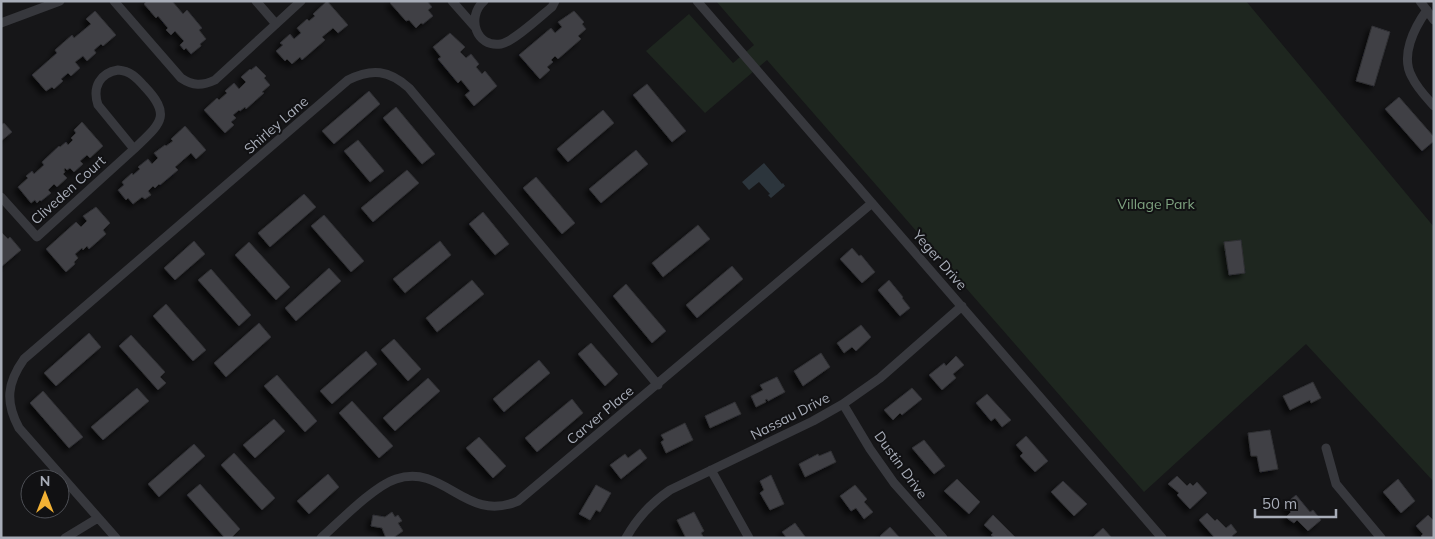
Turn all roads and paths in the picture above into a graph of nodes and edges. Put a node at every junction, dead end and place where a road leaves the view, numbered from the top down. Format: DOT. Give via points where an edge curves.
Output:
graph roads {
  1 [pos="60,1"];
  2 [pos="114,1"];
  3 [pos="256,1"];
  4 [pos="301,1"];
  5 [pos="452,1"];
  6 [pos="484,1"];
  7 [pos="555,1"];
  8 [pos="697,1"];
  9 [pos="1420,1"];
  10 [pos="1427,10"];
  11 [pos="1434,20"];
  12 [pos="1,23"];
  13 [pos="276,24"];
  14 [pos="475,27"];
  15 [pos="1434,106"];
  16 [pos="134,149"];
  17 [pos="1,197"];
  18 [pos="872,203"];
  19 [pos="962,306"];
  20 [pos="658,384"];
  21 [pos="843,404"];
  22 [pos="1326,448"];
  23 [pos="711,470"];
  24 [pos="98,518"];
  25 [pos="65,538"];
  26 [pos="116,538"];
  27 [pos="321,538"];
  28 [pos="626,538"];
  29 [pos="749,538"];
  30 [pos="943,538"];
  31 [pos="1162,538"];
  32 [pos="1381,538"];
  1 -- 12 [label="street"];
  2 -- 13 [label="street" via="182,78 198,85 215,80"];
  3 -- 13 [label="street"];
  4 -- 13 [label="street"];
  5 -- 14 [label="street"];
  6 -- 14 [label="street" via="476,10"];
  7 -- 14 [label="street" via="507,42 491,44 478,34"];
  8 -- 18 [label="street, Yeger Drive"];
  9 -- 10 [label="street"];
  10 -- 11 [label="street"];
  10 -- 15 [label="street" via="1418,23 1407,55 1411,77"];
  16 -- 16 [label="street, Cliveden Court" via="156,128 160,120 159,104 133,74 126,70 111,71 99,81 96,89 98,105"];
  16 -- 17 [label="street, Cliveden Court" via="37,237"];
  18 -- 19 [label="street, Yeger Drive"];
  18 -- 20 [label="street, Carver Place"];
  19 -- 21 [label="street, Nassau Drive" via="880,378"];
  19 -- 31 [label="street, Yeger Drive"];
  20 -- 24 [label="street, Shirley Lane" via="409,88 391,75 370,72 348,80 16,370 10,387 10,405 19,428"];
  20 -- 27 [label="street, Carver Place" via="518,501 484,506 432,480 407,476 378,488"];
  21 -- 23 [label="street, Nassau Drive"];
  21 -- 30 [label="street, Dustin Drive" via="894,483"];
  22 -- 32 [label="street" via="1336,484"];
  23 -- 28 [label="street, Nassau Drive" via="659,498 646,509"];
  23 -- 29 [label="street"];
  24 -- 25 [label="street"];
  24 -- 26 [label="street"];
}
